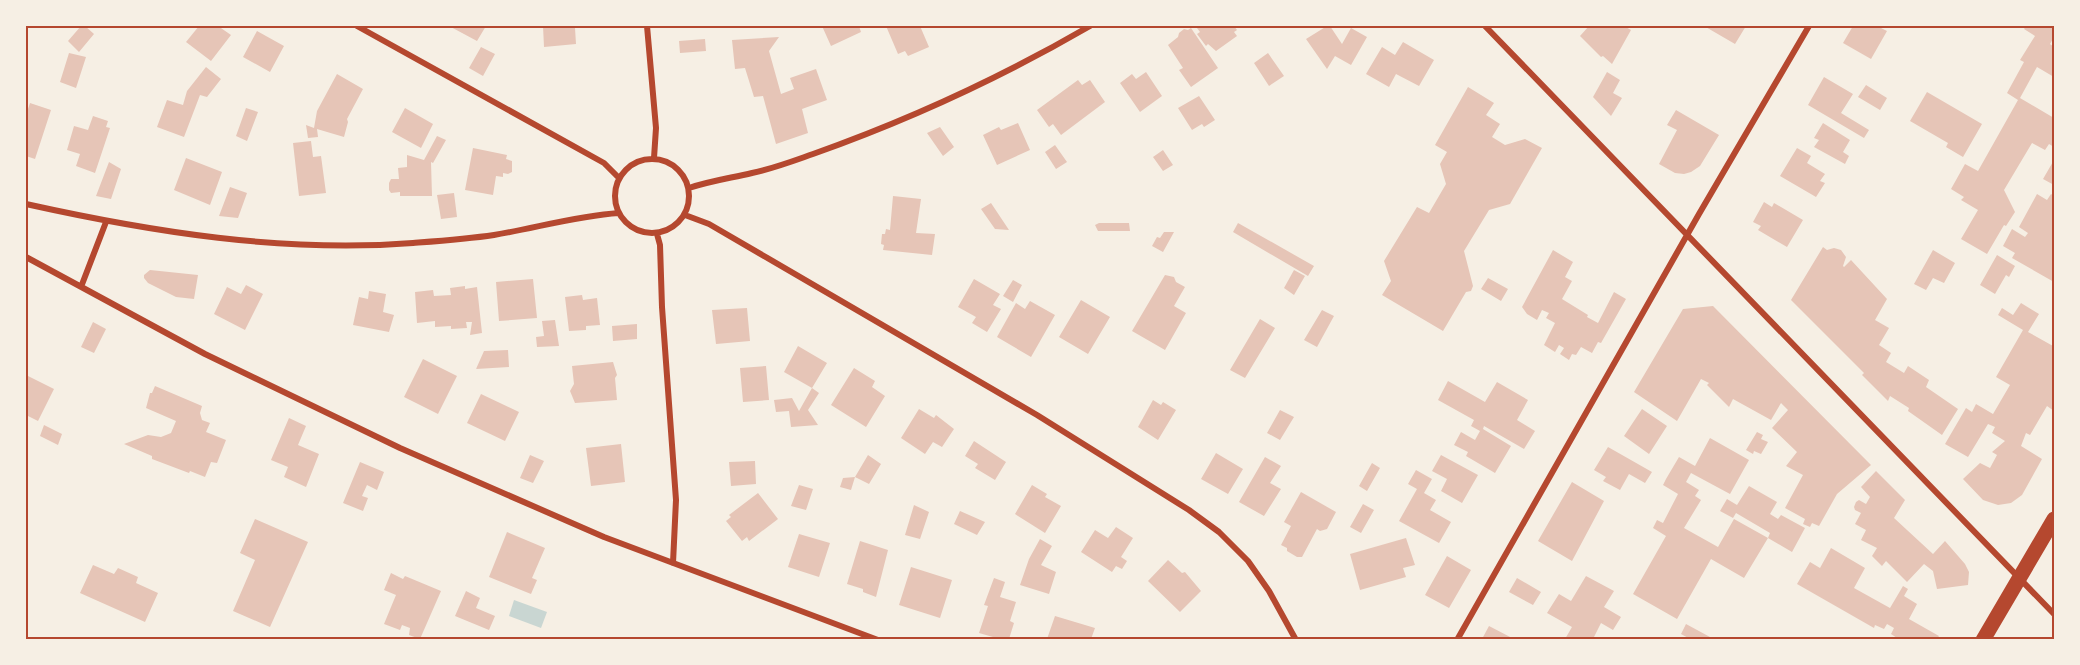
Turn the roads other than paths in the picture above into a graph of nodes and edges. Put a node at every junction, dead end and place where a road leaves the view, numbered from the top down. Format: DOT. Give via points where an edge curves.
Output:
graph roads {
  1 [pos="357,26"];
  2 [pos="647,26"];
  3 [pos="1090,26"];
  4 [pos="1485,26"];
  5 [pos="1809,26"];
  6 [pos="654,158"];
  7 [pos="619,178"];
  8 [pos="689,188"];
  9 [pos="26,204"];
  10 [pos="619,213"];
  11 [pos="685,215"];
  12 [pos="106,222"];
  13 [pos="657,234"];
  14 [pos="1687,235"];
  15 [pos="26,256"];
  16 [pos="81,287"];
  17 [pos="2055,519"];
  18 [pos="673,563"];
  19 [pos="2020,578"];
  20 [pos="2055,614"];
  21 [pos="878,639"];
  22 [pos="1296,639"];
  23 [pos="1457,639"];
  24 [pos="1983,639"];
  1 -- 7 [label="street" via="604,163"];
  2 -- 6 [label="street" via="656,128"];
  3 -- 8 [label="street" via="891,125 754,173"];
  4 -- 14 [label="street"];
  5 -- 14 [label="street"];
  6 -- 7 [label="street" via="634,163"];
  6 -- 8 [label="street" via="676,167"];
  7 -- 10 [label="street" via="615,189"];
  8 -- 11 [label="street"];
  9 -- 12 [label="street"];
  10 -- 12 [label="street" via="492,235 333,246 186,234"];
  10 -- 13 [label="street" via="635,230"];
  11 -- 13 [label="street" via="678,224"];
  11 -- 22 [label="street" via="709,224 1026,409 1189,510 1248,561"];
  12 -- 16 [label="street"];
  13 -- 18 [label="street" via="676,500"];
  14 -- 19 [label="street"];
  14 -- 23 [label="street"];
  15 -- 16 [label="street"];
  16 -- 18 [label="street" via="205,354 400,448"];
  17 -- 19 [label="main road"];
  18 -- 21 [label="street"];
  19 -- 20 [label="street"];
  19 -- 24 [label="main road"];
}
